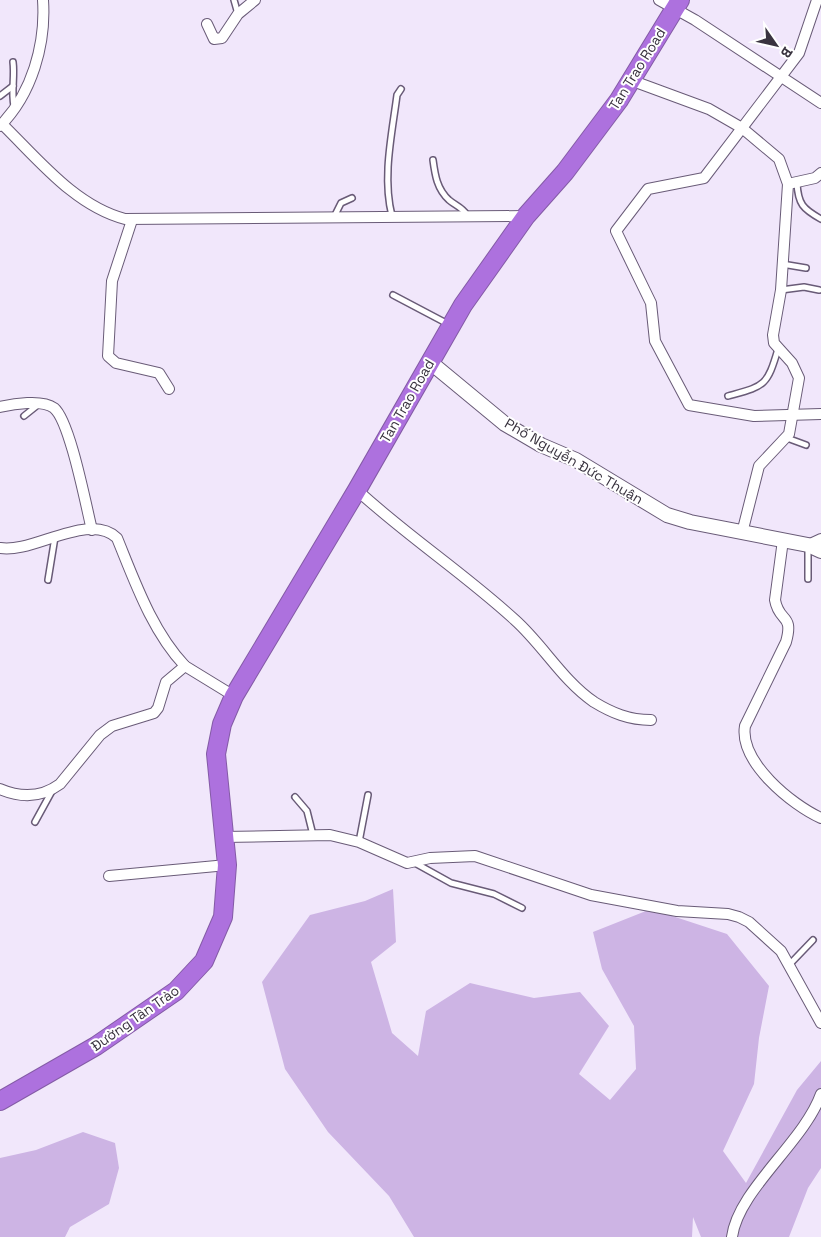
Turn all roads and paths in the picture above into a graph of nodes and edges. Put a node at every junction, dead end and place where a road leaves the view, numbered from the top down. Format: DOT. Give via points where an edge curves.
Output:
graph roads {
  1 [pos="43,0"];
  2 [pos="234,0"];
  3 [pos="255,0"];
  4 [pos="659,0"];
  5 [pos="817,0"];
  6 [pos="677,4"];
  7 [pos="238,14"];
  8 [pos="208,24"];
  9 [pos="14,62"];
  10 [pos="780,77"];
  11 [pos="633,81"];
  12 [pos="14,86"];
  13 [pos="401,88"];
  14 [pos="0,96"];
  15 [pos="821,103"];
  16 [pos="14,106"];
  17 [pos="1,125"];
  18 [pos="742,128"];
  19 [pos="434,160"];
  20 [pos="821,173"];
  21 [pos="792,184"];
  22 [pos="352,198"];
  23 [pos="392,216"];
  24 [pos="467,216"];
  25 [pos="526,216"];
  26 [pos="334,217"];
  27 [pos="821,219"];
  28 [pos="132,220"];
  29 [pos="782,264"];
  30 [pos="806,268"];
  31 [pos="780,290"];
  32 [pos="819,290"];
  33 [pos="393,295"];
  34 [pos="450,326"];
  35 [pos="778,349"];
  36 [pos="430,362"];
  37 [pos="169,389"];
  38 [pos="728,396"];
  39 [pos="40,404"];
  40 [pos="0,407"];
  41 [pos="793,414"];
  42 [pos="821,414"];
  43 [pos="24,416"];
  44 [pos="787,438"];
  45 [pos="806,445"];
  46 [pos="357,490"];
  47 [pos="92,530"];
  48 [pos="742,532"];
  49 [pos="55,536"];
  50 [pos="821,538"];
  51 [pos="783,540"];
  52 [pos="808,544"];
  53 [pos="0,548"];
  54 [pos="821,551"];
  55 [pos="0,554"];
  56 [pos="808,579"];
  57 [pos="48,580"];
  58 [pos="185,666"];
  59 [pos="234,696"];
  60 [pos="651,720"];
  61 [pos="0,789"];
  62 [pos="53,789"];
  63 [pos="368,796"];
  64 [pos="295,798"];
  65 [pos="821,818"];
  66 [pos="35,822"];
  67 [pos="313,834"];
  68 [pos="223,837"];
  69 [pos="359,842"];
  70 [pos="414,862"];
  71 [pos="227,865"];
  72 [pos="109,876"];
  73 [pos="522,908"];
  74 [pos="813,940"];
  75 [pos="789,965"];
  76 [pos="821,1024"];
  77 [pos="821,1094"];
  78 [pos="0,1101"];
  79 [pos="732,1237"];
  1 -- 16 [label="street" via="44,23 34,74"];
  2 -- 7 [label="lane"];
  3 -- 7 [label="street"];
  4 -- 6 [label="street"];
  5 -- 10 [label="street" via="798,53"];
  6 -- 10 [label="street" via="695,20"];
  6 -- 11 [label="highway, Tan Trao Road"];
  7 -- 8 [label="street" via="228,32 218,40 212,37"];
  9 -- 12 [label="lane"];
  10 -- 15 [label="street"];
  10 -- 18 [label="street"];
  11 -- 18 [label="street" via="709,108"];
  11 -- 25 [label="highway, Tan Trao Road" via="565,172"];
  12 -- 14 [label="lane"];
  12 -- 16 [label="lane"];
  13 -- 23 [label="lane" via="397,95 388,170 387,189"];
  16 -- 17 [label="street"];
  17 -- 28 [label="street" via="94,207 112,216"];
  18 -- 21 [label="street" via="780,159"];
  18 -- 41 [label="street" via="704,178 648,189 616,231 651,303 655,341 689,405 754,416"];
  19 -- 24 [label="lane" via="439,187 451,201 461,206"];
  20 -- 21 [label="street"];
  21 -- 27 [label="lane" via="806,211"];
  21 -- 29 [label="street"];
  22 -- 26 [label="lane" via="341,203"];
  23 -- 24 [label="street"];
  23 -- 26 [label="street"];
  24 -- 25 [label="street"];
  25 -- 34 [label="highway, Tan Trao Road" via="487,268"];
  26 -- 28 [label="street"];
  28 -- 37 [label="street" via="112,282 108,356 116,363 160,373"];
  29 -- 30 [label="lane"];
  29 -- 31 [label="street"];
  31 -- 32 [label="lane" via="804,287"];
  31 -- 35 [label="street" via="773,335"];
  33 -- 34 [label="lane"];
  34 -- 36 [label="highway, Tan Trao Road"];
  35 -- 38 [label="lane" via="763,384"];
  35 -- 41 [label="street" via="792,363 799,378"];
  36 -- 46 [label="highway, Tan Trao Road"];
  36 -- 48 [label="street, Phố Nguyễn Đức Thuận" via="505,424 576,460 667,515"];
  39 -- 40 [label="street"];
  39 -- 43 [label="lane"];
  39 -- 47 [label="street" via="52,407 63,424"];
  41 -- 42 [label="street"];
  41 -- 44 [label="street"];
  44 -- 45 [label="lane"];
  44 -- 48 [label="street" via="759,466"];
  46 -- 59 [label="highway, Tan Trao Road"];
  46 -- 60 [label="street" via="394,524 516,620 575,686 593,701 634,720"];
  47 -- 49 [label="street"];
  47 -- 58 [label="street" via="110,531 117,538 157,628"];
  48 -- 51 [label="street, Phố Nguyễn Đức Thuận"];
  49 -- 53 [label="street" via="12,549"];
  49 -- 57 [label="lane"];
  50 -- 52 [label="street"];
  51 -- 52 [label="street, Phố Nguyễn Đức Thuận"];
  51 -- 65 [label="street" via="775,600 790,628 745,726 743,737 770,782"];
  52 -- 54 [label="street, Phố Nguyễn Đức Thuận"];
  52 -- 56 [label="lane"];
  53 -- 55 [label="lane"];
  58 -- 59 [label="street"];
  58 -- 62 [label="street" via="166,682 154,713 112,726"];
  59 -- 68 [label="highway, Tan Trao Road" via="222,724 216,754"];
  61 -- 62 [label="street" via="16,796 26,796"];
  62 -- 66 [label="lane"];
  63 -- 69 [label="lane"];
  64 -- 67 [label="lane" via="307,811"];
  67 -- 68 [label="street"];
  67 -- 69 [label="street"];
  68 -- 71 [label="highway, Đường Tân Trào"];
  69 -- 70 [label="street" via="402,862"];
  70 -- 73 [label="lane" via="451,883 494,894"];
  70 -- 75 [label="street" via="475,856 591,894 676,912 739,917 774,943"];
  71 -- 72 [label="street"];
  71 -- 78 [label="highway, Đường Tân Trào" via="224,917 204,961 176,991 96,1046"];
  74 -- 75 [label="lane"];
  75 -- 76 [label="street"];
  77 -- 79 [label="street" via="795,1138 736,1217"];
}
